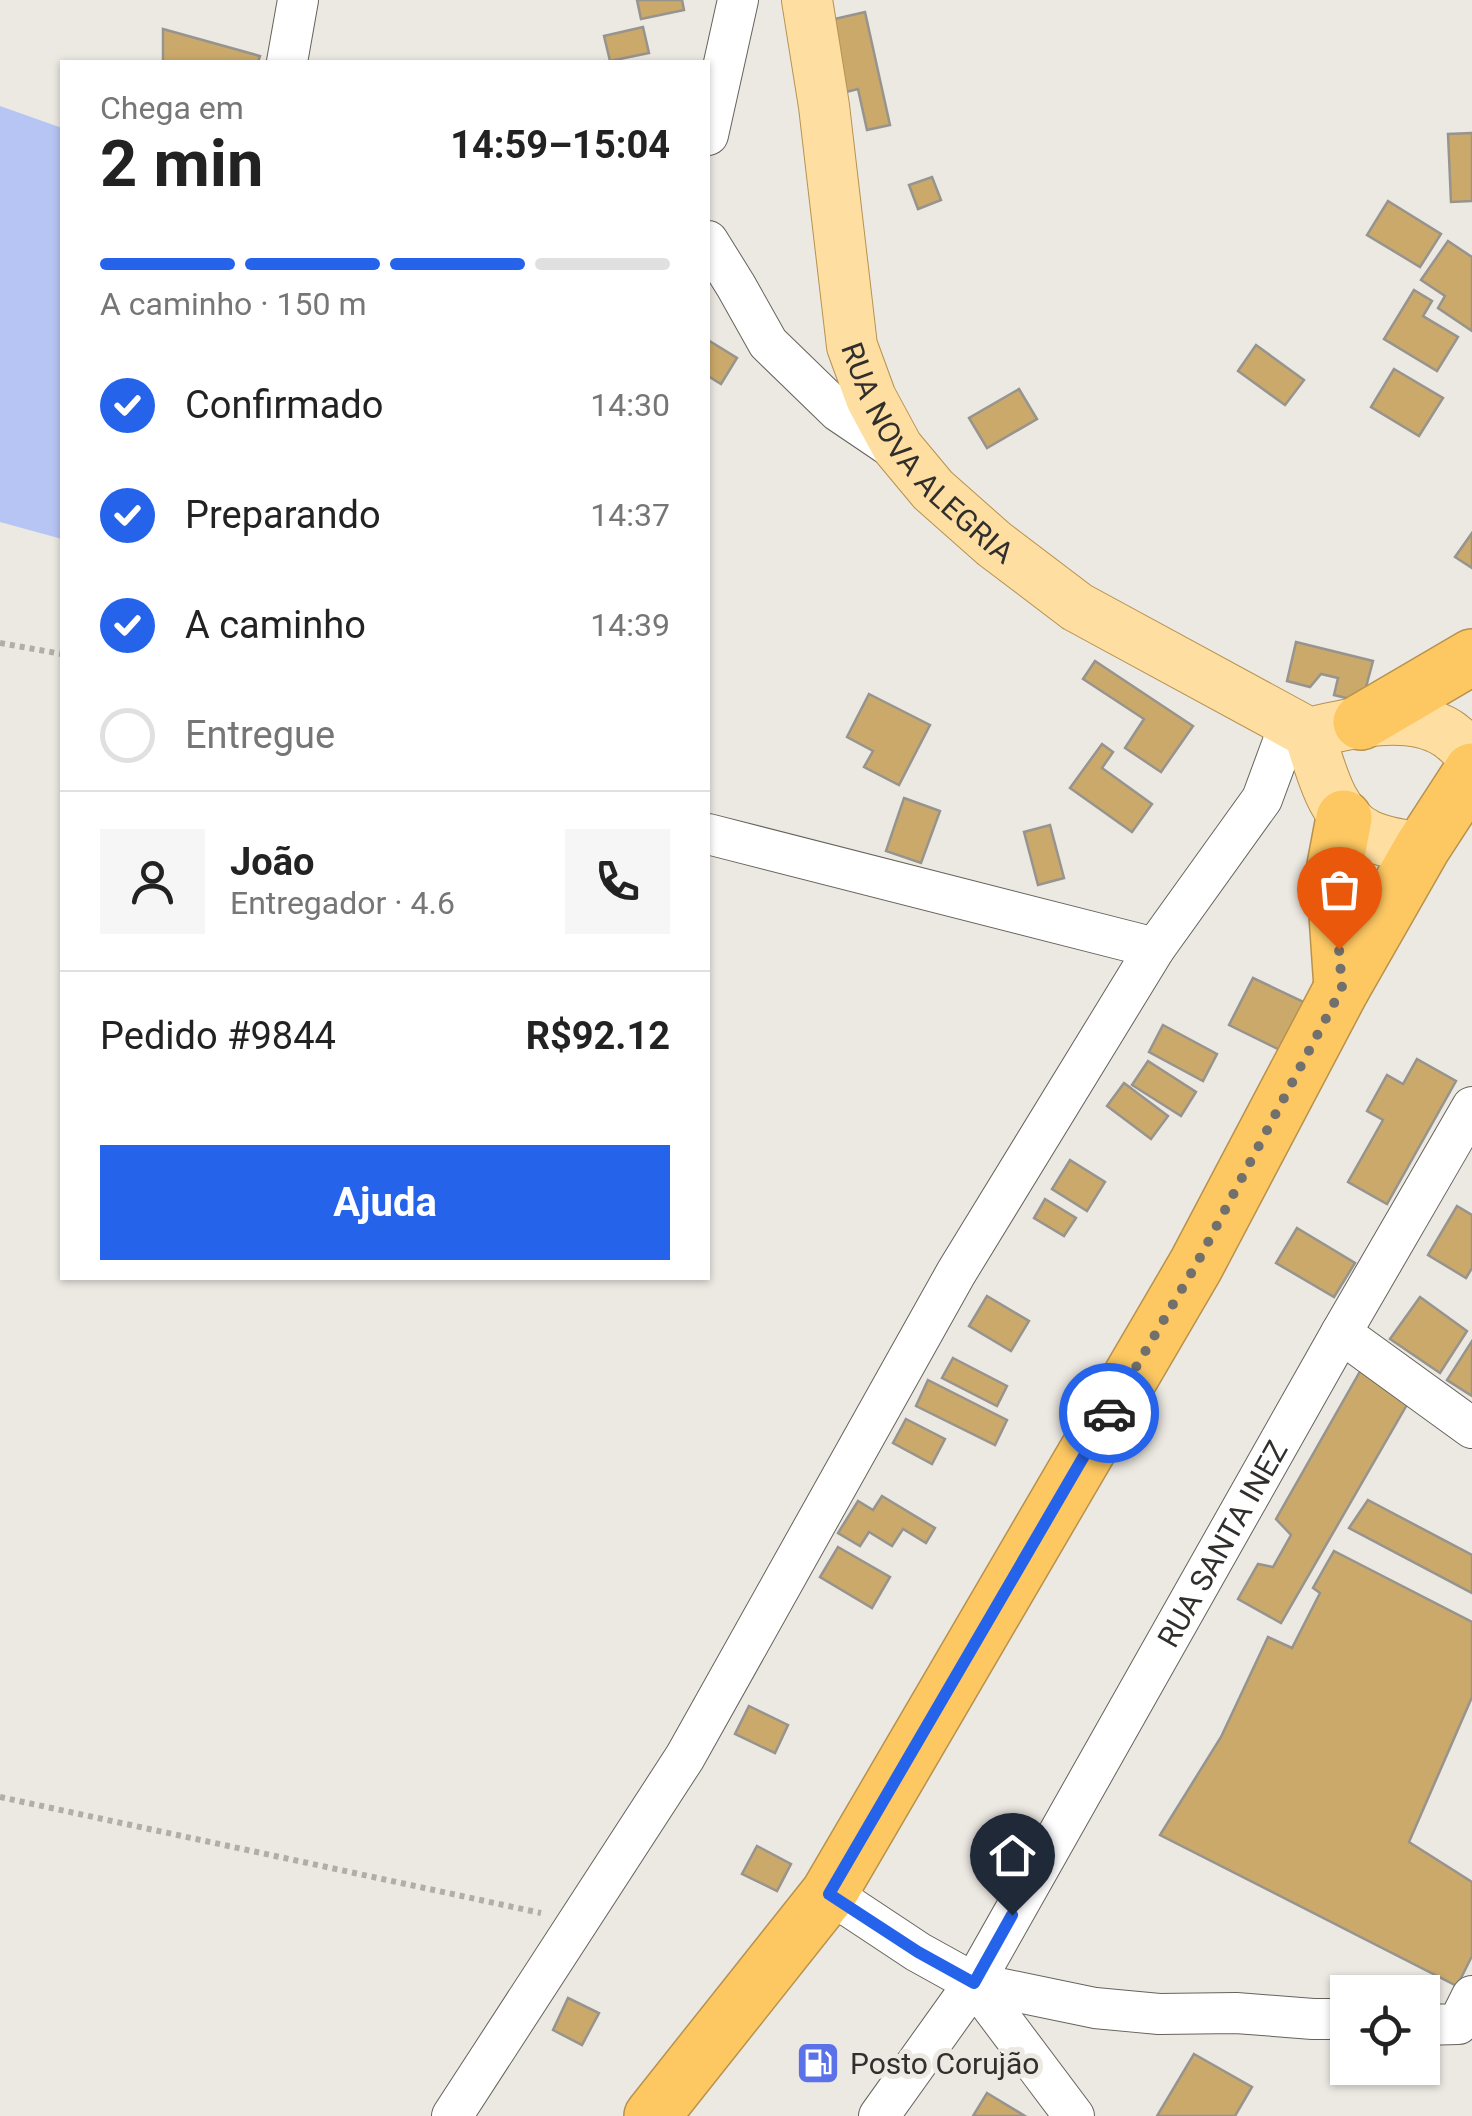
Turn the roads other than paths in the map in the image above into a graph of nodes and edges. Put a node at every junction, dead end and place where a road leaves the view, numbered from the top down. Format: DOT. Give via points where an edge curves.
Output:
graph roads {
  1 [pos="298,0"];
  2 [pos="738,0"];
  3 [pos="807,0"];
  4 [pos="287,60"];
  5 [pos="710,126"];
  6 [pos="710,245"];
  7 [pos="907,458"];
  8 [pos="1472,656"];
  9 [pos="1320,726"];
  10 [pos="1472,752"];
  11 [pos="1472,770"];
  12 [pos="1344,818"];
  13 [pos="710,835"];
  14 [pos="1422,848"];
  15 [pos="1155,948"];
  16 [pos="1342,988"];
  17 [pos="1472,1107"];
  18 [pos="1341,1334"];
  19 [pos="1472,1428"];
  20 [pos="829,1894"];
  21 [pos="974,1983"];
  22 [pos="1472,1996"];
  23 [pos="1330,2019"];
  24 [pos="1440,2024"];
  25 [pos="452,2116"];
  26 [pos="652,2116"];
  27 [pos="879,2116"];
  28 [pos="1074,2116"];
  1 -- 4 [label="street"];
  2 -- 5 [label="street"];
  3 -- 7 [label="main road, RUA NOVA ALEGRIA" via="852,346"];
  6 -- 7 [label="street" via="768,342 838,411"];
  7 -- 9 [label="main road, RUA NOVA ALEGRIA" via="994,544 1078,607"];
  8 -- 9 [label="highway"];
  9 -- 10 [label="main road, RUA NOVA ALEGRIA" via="1385,720 1432,727"];
  9 -- 12 [label="main road" via="1333,799"];
  9 -- 15 [label="street"];
  11 -- 14 [label="highway"];
  12 -- 14 [label="main road" via="1365,834"];
  12 -- 16 [label="highway" via="1334,871"];
  13 -- 15 [label="street"];
  14 -- 16 [label="highway"];
  15 -- 25 [label="street" via="956,1274 686,1756"];
  16 -- 20 [label="highway" via="1196,1265"];
  17 -- 18 [label="street, RUA SANTA INEZ"];
  18 -- 19 [label="street"];
  18 -- 21 [label="street, RUA SANTA INEZ"];
  20 -- 21 [label="street"];
  20 -- 26 [label="highway"];
  21 -- 23 [label="street" via="1095,2008"];
  21 -- 27 [label="street, RUA SANTA INEZ"];
  21 -- 28 [label="street"];
  22 -- 24 [label="street" via="1458,2024"];
}
